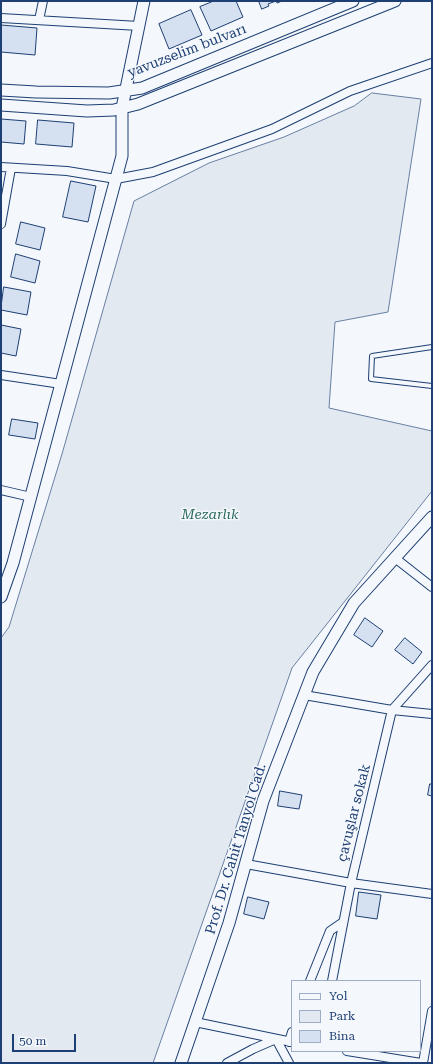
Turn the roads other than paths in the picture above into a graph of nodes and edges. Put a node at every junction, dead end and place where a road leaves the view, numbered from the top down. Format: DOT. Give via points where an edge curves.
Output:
graph roads {
  1 [pos="43,1"];
  2 [pos="144,1"];
  3 [pos="353,1"];
  4 [pos="395,1"];
  5 [pos="1,18"];
  6 [pos="39,20"];
  7 [pos="139,26"];
  8 [pos="432,63"];
  9 [pos="1,90"];
  10 [pos="126,90"];
  11 [pos="1,104"];
  12 [pos="122,108"];
  13 [pos="1,167"];
  14 [pos="11,168"];
  15 [pos="116,179"];
  16 [pos="1,224"];
  17 [pos="432,347"];
  18 [pos="1,374"];
  19 [pos="61,384"];
  20 [pos="432,386"];
  21 [pos="1,490"];
  22 [pos="31,497"];
  23 [pos="432,517"];
  24 [pos="395,558"];
  25 [pos="432,588"];
  26 [pos="1,597"];
  27 [pos="432,664"];
  28 [pos="304,695"];
  29 [pos="392,710"];
  30 [pos="432,714"];
  31 [pos="246,864"];
  32 [pos="351,883"];
  33 [pos="432,894"];
  34 [pos="343,922"];
  35 [pos="310,980"];
  36 [pos="332,980"];
  37 [pos="432,1011"];
  38 [pos="195,1022"];
  39 [pos="276,1039"];
  40 [pos="290,1042"];
  41 [pos="351,1052"];
  42 [pos="382,1060"];
  43 [pos="181,1063"];
  44 [pos="228,1063"];
  45 [pos="290,1063"];
  46 [pos="422,1063"];
  1 -- 6 [label="street"];
  2 -- 7 [label="street"];
  3 -- 10 [label="street, yavuzselim bulvarı" via="142,88"];
  4 -- 12 [label="street" via="138,104"];
  5 -- 6 [label="street"];
  6 -- 7 [label="street"];
  7 -- 10 [label="street"];
  8 -- 15 [label="street" via="350,91 272,129 153,172"];
  9 -- 10 [label="street, yavuzselim bulvarı" via="102,93"];
  10 -- 12 [label="street"];
  11 -- 12 [label="street" via="87,111"];
  12 -- 15 [label="street" via="122,156"];
  13 -- 14 [label="street"];
  14 -- 15 [label="street" via="67,171"];
  14 -- 16 [label="street"];
  15 -- 19 [label="street"];
  17 -- 20 [label="lane" via="372,356 371,379"];
  18 -- 19 [label="street"];
  19 -- 22 [label="street"];
  21 -- 22 [label="street"];
  22 -- 26 [label="street"];
  23 -- 24 [label="street, Prof. Dr. Cahit Tanyol Cad."];
  24 -- 25 [label="street"];
  24 -- 28 [label="street, Prof. Dr. Cahit Tanyol Cad." via="354,603 313,672"];
  27 -- 29 [label="street, çavuşlar sokak"];
  28 -- 29 [label="street"];
  28 -- 31 [label="street, Prof. Dr. Cahit Tanyol Cad." via="263,802"];
  29 -- 30 [label="street"];
  29 -- 32 [label="street, çavuşlar sokak"];
  31 -- 32 [label="street"];
  31 -- 38 [label="street, Prof. Dr. Cahit Tanyol Cad."];
  32 -- 33 [label="street"];
  32 -- 34 [label="street, çavuşlar sokak"];
  34 -- 35 [label="street" via="330,931"];
  34 -- 36 [label="street, çavuşlar sokak"];
  37 -- 46 [label="street"];
  38 -- 39 [label="street"];
  38 -- 43 [label="street, Prof. Dr. Cahit Tanyol Cad."];
  39 -- 40 [label="street"];
  39 -- 44 [label="street"];
  39 -- 45 [label="street"];
  41 -- 42 [label="street"];
  42 -- 46 [label="street"];
}
